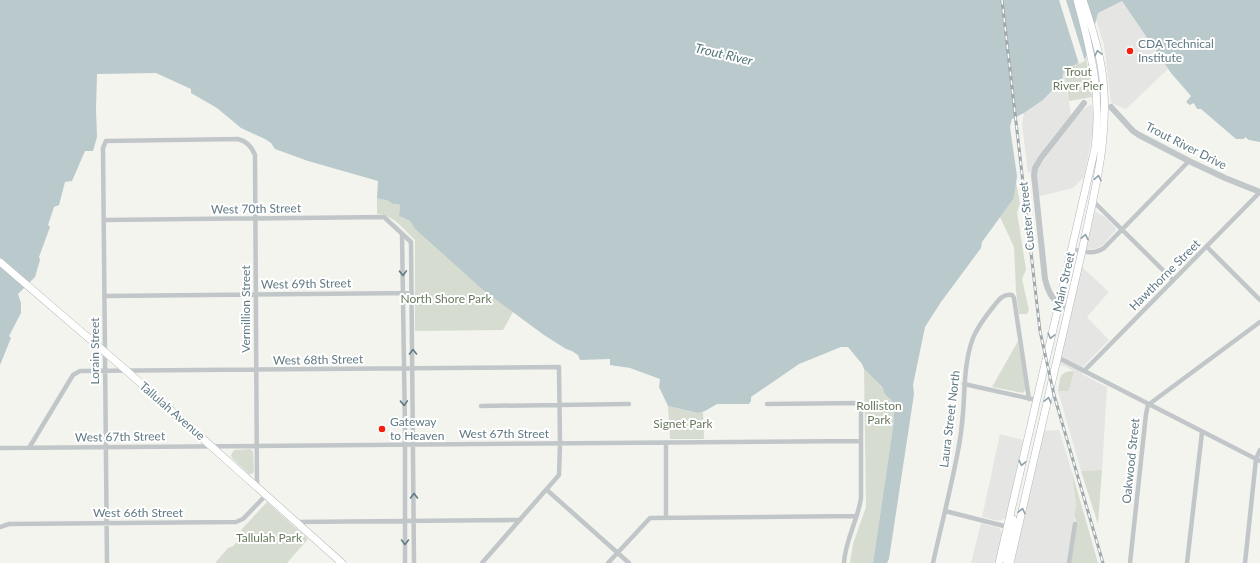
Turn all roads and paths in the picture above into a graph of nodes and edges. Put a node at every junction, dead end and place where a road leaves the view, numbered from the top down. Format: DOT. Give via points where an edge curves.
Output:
graph roads {
  1 [pos="1076,0"];
  2 [pos="1084,0"];
  3 [pos="1084,103"];
  4 [pos="1111,107"];
  5 [pos="1101,119"];
  6 [pos="106,141"];
  7 [pos="1189,161"];
  8 [pos="1260,192"];
  9 [pos="1093,201"];
  10 [pos="256,219"];
  11 [pos="104,220"];
  12 [pos="1122,230"];
  13 [pos="402,234"];
  14 [pos="1207,247"];
  15 [pos="1072,249"];
  16 [pos="1082,251"];
  17 [pos="0,262"];
  18 [pos="1173,280"];
  19 [pos="404,293"];
  20 [pos="412,293"];
  21 [pos="256,295"];
  22 [pos="104,296"];
  23 [pos="1260,300"];
  24 [pos="1059,304"];
  25 [pos="1069,308"];
  26 [pos="1260,322"];
  27 [pos="105,352"];
  28 [pos="1057,358"];
  29 [pos="404,369"];
  30 [pos="413,369"];
  31 [pos="257,370"];
  32 [pos="105,371"];
  33 [pos="127,371"];
  34 [pos="1084,371"];
  35 [pos="964,384"];
  36 [pos="1028,399"];
  37 [pos="1036,400"];
  38 [pos="629,404"];
  39 [pos="767,404"];
  40 [pos="560,405"];
  41 [pos="1148,405"];
  42 [pos="481,406"];
  43 [pos="1202,432"];
  44 [pos="1028,435"];
  45 [pos="1039,438"];
  46 [pos="860,441"];
  47 [pos="666,443"];
  48 [pos="405,444"];
  49 [pos="414,444"];
  50 [pos="560,444"];
  51 [pos="212,446"];
  52 [pos="257,446"];
  53 [pos="106,447"];
  54 [pos="0,448"];
  55 [pos="29,448"];
  56 [pos="1260,450"];
  57 [pos="1258,460"];
  58 [pos="258,487"];
  59 [pos="547,490"];
  60 [pos="266,495"];
  61 [pos="1014,497"];
  62 [pos="945,511"];
  63 [pos="856,516"];
  64 [pos="666,517"];
  65 [pos="414,520"];
  66 [pos="520,520"];
  67 [pos="405,521"];
  68 [pos="296,522"];
  69 [pos="106,523"];
  70 [pos="1074,524"];
  71 [pos="1008,526"];
  72 [pos="0,527"];
  73 [pos="617,552"];
  74 [pos="483,561"];
  75 [pos="107,563"];
  76 [pos="342,563"];
  77 [pos="405,563"];
  78 [pos="414,563"];
  79 [pos="489,563"];
  80 [pos="608,563"];
  81 [pos="629,563"];
  82 [pos="844,563"];
  83 [pos="933,563"];
  84 [pos="999,563"];
  85 [pos="1005,563"];
  86 [pos="1010,563"];
  87 [pos="1069,563"];
  88 [pos="1130,563"];
  89 [pos="1187,563"];
  90 [pos="1245,563"];
  1 -- 5 [label="main road, Main Street" via="1094,68"];
  5 -- 2 [label="main road, Main Street, one-way" via="1104,91 1101,65"];
  3 -- 24 [label="street, Custer Street" via="1041,158 1034,175 1047,290"];
  4 -- 7 [label="street, Trout River Drive" via="1133,131"];
  9 -- 5 [label="main road, Main Street, one-way" via="1102,150"];
  5 -- 15 [label="main road, Main Street"];
  6 -- 10 [label="street, Vermillion Street" via="243,140 253,149 255,155"];
  6 -- 11 [label="street, Lorain Street" via="103,148"];
  7 -- 8 [label="street, Trout River Drive"];
  7 -- 12 [label="street"];
  8 -- 14 [label="street, Hawthorne Street"];
  9 -- 12 [label="street"];
  16 -- 9 [label="main road, Main Street, one-way"];
  10 -- 11 [label="street, West 70th Street"];
  10 -- 13 [label="street, West 70th Street" via="384,217"];
  10 -- 21 [label="street, Vermillion Street"];
  11 -- 22 [label="street, Lorain Street"];
  12 -- 16 [label="street" via="1098,252"];
  12 -- 18 [label="street"];
  13 -- 19 [label="street, one-way"];
  13 -- 20 [label="street, West 70th Street" via="411,242"];
  14 -- 18 [label="street, Hawthorne Street"];
  14 -- 23 [label="street"];
  15 -- 16 [label="street"];
  15 -- 24 [label="main road, Main Street"];
  16 -- 25 [label="main road, Main Street"];
  17 -- 27 [label="main road, Tallulah Avenue"];
  18 -- 34 [label="street, Hawthorne Street"];
  19 -- 20 [label="street, West 69th Street"];
  19 -- 21 [label="street, West 69th Street"];
  19 -- 29 [label="street"];
  30 -- 20 [label="street, West 70th Street, one-way"];
  21 -- 22 [label="street, West 69th Street"];
  21 -- 31 [label="street, Vermillion Street"];
  22 -- 27 [label="street, Lorain Street"];
  24 -- 25 [label="street, Custer Street"];
  24 -- 37 [label="main road, Main Street, one-way"];
  25 -- 28 [label="main road, Main Street"];
  26 -- 41 [label="street, Oakwood Street"];
  27 -- 32 [label="street, Lorain Street"];
  27 -- 33 [label="main road, Tallulah Avenue"];
  28 -- 34 [label="street"];
  45 -- 28 [label="main road, Main Street, one-way"];
  29 -- 30 [label="street, West 68th Street"];
  29 -- 31 [label="street, West 68th Street"];
  29 -- 48 [label="street, one-way"];
  30 -- 40 [label="street, West 68th Street" via="560,367"];
  30 -- 49 [label="street, West 70th Street"];
  31 -- 33 [label="street, West 68th Street"];
  31 -- 52 [label="street, Vermillion Street"];
  32 -- 33 [label="street, West 68th Street"];
  32 -- 53 [label="street, Lorain Street"];
  32 -- 55 [label="street, West 68th Street" via="80,371 73,375"];
  33 -- 51 [label="main road, Tallulah Avenue"];
  34 -- 41 [label="street"];
  35 -- 36 [label="street"];
  35 -- 36 [label="street, Laura Street North" via="968,356 978,327 1000,298 1012,295"];
  35 -- 62 [label="street, Laura Street North" via="960,439"];
  36 -- 37 [label="street"];
  37 -- 44 [label="main road, Main Street"];
  38 -- 40 [label="street"];
  39 -- 46 [label="street" via="860,403"];
  40 -- 42 [label="street"];
  40 -- 50 [label="street"];
  41 -- 43 [label="street"];
  41 -- 88 [label="street, Oakwood Street"];
  43 -- 57 [label="street"];
  43 -- 89 [label="street"];
  44 -- 45 [label="street"];
  44 -- 61 [label="main road, Main Street, one-way"];
  86 -- 45 [label="main road, Main Street, one-way"];
  46 -- 47 [label="street, West 67th Street"];
  46 -- 63 [label="street" via="860,498"];
  47 -- 50 [label="street, West 67th Street"];
  47 -- 64 [label="street"];
  48 -- 49 [label="street, West 67th Street"];
  48 -- 52 [label="street, West 67th Street"];
  48 -- 67 [label="street"];
  49 -- 50 [label="street, West 67th Street"];
  65 -- 49 [label="street, West 70th Street, one-way"];
  50 -- 59 [label="street" via="559,475"];
  51 -- 52 [label="street, West 67th Street"];
  51 -- 53 [label="street, West 67th Street"];
  51 -- 58 [label="main road, Tallulah Avenue"];
  52 -- 58 [label="street, Vermillion Street"];
  53 -- 55 [label="street, West 67th Street"];
  53 -- 69 [label="street, Lorain Street"];
  54 -- 55 [label="street, West 67th Street"];
  56 -- 57 [label="street"];
  57 -- 90 [label="street"];
  58 -- 60 [label="main road, Tallulah Avenue"];
  59 -- 66 [label="street"];
  59 -- 73 [label="street"];
  60 -- 68 [label="main road, Tallulah Avenue"];
  60 -- 69 [label="street, West 66th Street" via="239,521"];
  61 -- 71 [label="main road, Main Street"];
  61 -- 85 [label="main road" via="1012,531"];
  62 -- 71 [label="street"];
  62 -- 83 [label="street, Laura Street North"];
  63 -- 64 [label="street"];
  63 -- 82 [label="street"];
  64 -- 73 [label="street" via="650,518"];
  65 -- 66 [label="street"];
  65 -- 67 [label="street"];
  65 -- 78 [label="street, West 70th Street"];
  66 -- 74 [label="street"];
  67 -- 68 [label="street"];
  67 -- 77 [label="street, one-way"];
  68 -- 76 [label="main road, Tallulah Avenue"];
  69 -- 72 [label="street, West 66th Street" via="9,524"];
  69 -- 75 [label="street, Lorain Street"];
  70 -- 87 [label="street"];
  71 -- 84 [label="main road, Main Street"];
  73 -- 80 [label="street"];
  73 -- 81 [label="street"];
  74 -- 79 [label="street"];
}
